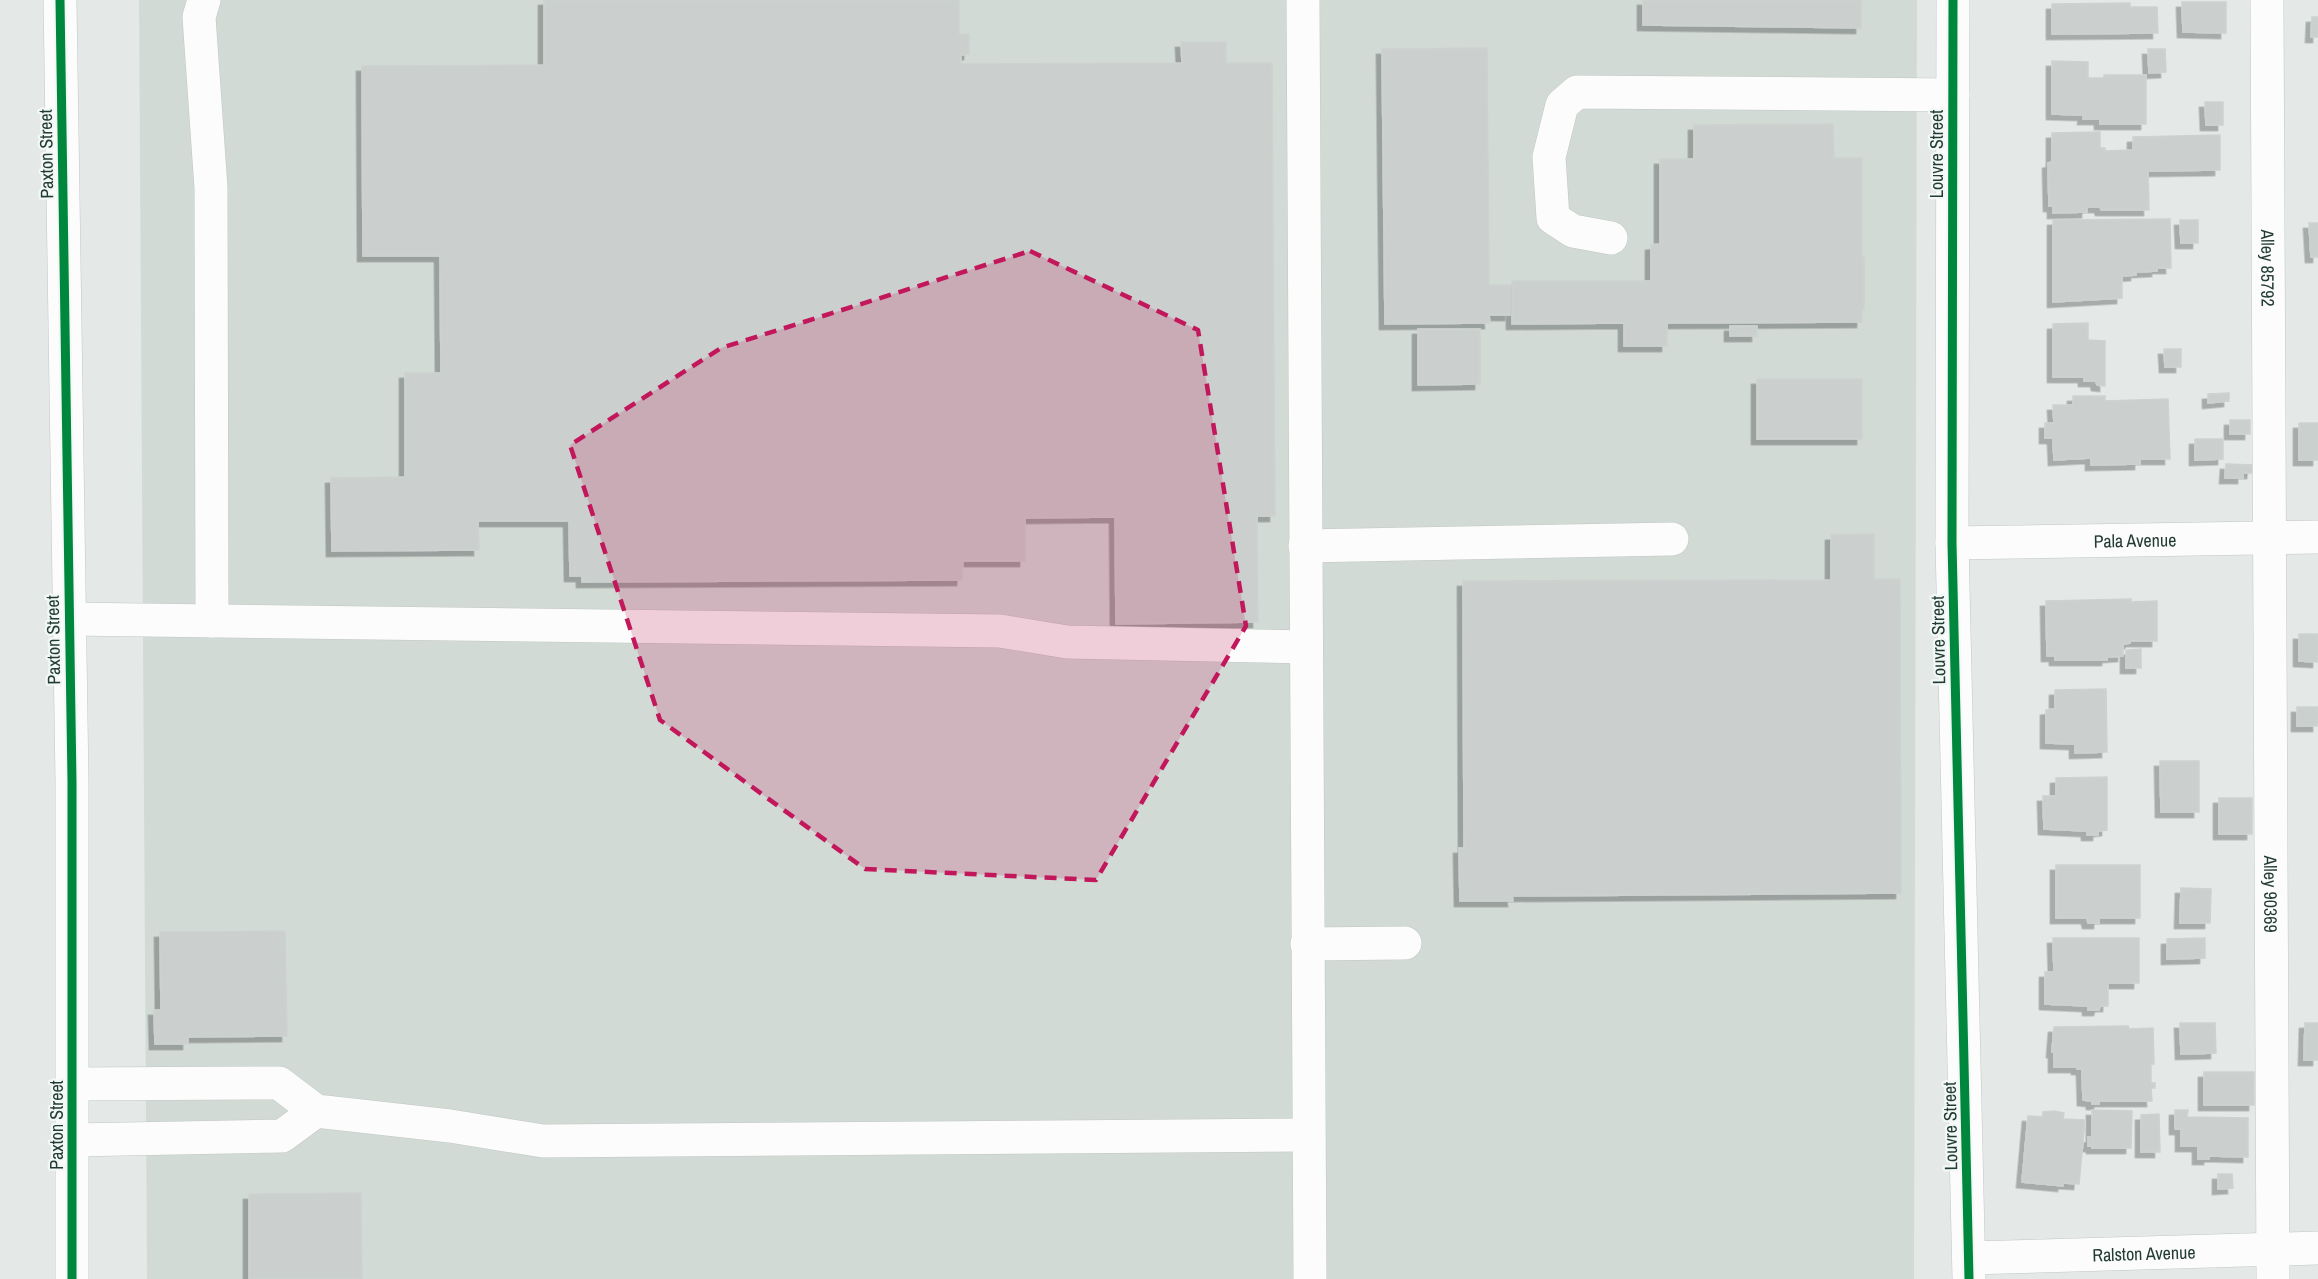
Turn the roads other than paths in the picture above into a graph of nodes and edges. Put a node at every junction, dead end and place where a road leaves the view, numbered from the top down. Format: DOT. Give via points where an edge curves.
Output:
graph roads {
  1 [pos="60,0"];
  2 [pos="204,0"];
  3 [pos="1303,0"];
  4 [pos="1953,0"];
  5 [pos="2267,0"];
  6 [pos="1953,95"];
  7 [pos="1611,238"];
  8 [pos="2318,537"];
  9 [pos="2269,538"];
  10 [pos="1672,540"];
  11 [pos="1952,543"];
  12 [pos="1305,546"];
  13 [pos="69,619"];
  14 [pos="212,621"];
  15 [pos="1306,647"];
  16 [pos="1405,943"];
  17 [pos="1307,944"];
  18 [pos="73,1084"];
  19 [pos="316,1111"];
  20 [pos="1308,1135"];
  21 [pos="73,1140"];
  22 [pos="2318,1248"];
  23 [pos="2273,1264"];
  24 [pos="1970,1269"];
  25 [pos="72,1279"];
  26 [pos="1310,1279"];
  1 -- 13 [label="street, Paxton Street"];
  2 -- 14 [label="street" via="199,17 211,188"];
  3 -- 12 [label="street"];
  4 -- 6 [label="street, Louvre Street"];
  5 -- 9 [label="street, Alley 85792"];
  6 -- 7 [label="street" via="1577,92 1562,105 1549,157 1553,218 1573,231"];
  6 -- 11 [label="street, Louvre Street"];
  8 -- 9 [label="street, Pala Avenue"];
  9 -- 11 [label="street, Pala Avenue"];
  9 -- 23 [label="street, Alley 90369"];
  10 -- 12 [label="street"];
  11 -- 24 [label="street, Louvre Street"];
  12 -- 15 [label="street"];
  13 -- 14 [label="street"];
  13 -- 18 [label="street, Paxton Street"];
  14 -- 15 [label="street" via="1000,631 1067,642"];
  15 -- 17 [label="street"];
  16 -- 17 [label="street"];
  17 -- 20 [label="street"];
  18 -- 19 [label="street" via="279,1083"];
  18 -- 21 [label="street, Paxton Street"];
  19 -- 20 [label="street" via="543,1141"];
  19 -- 21 [label="street" via="282,1136"];
  20 -- 26 [label="street"];
  21 -- 25 [label="street, Paxton Street"];
  22 -- 23 [label="street, Ralston Avenue"];
  23 -- 24 [label="street, Ralston Avenue"];
}
